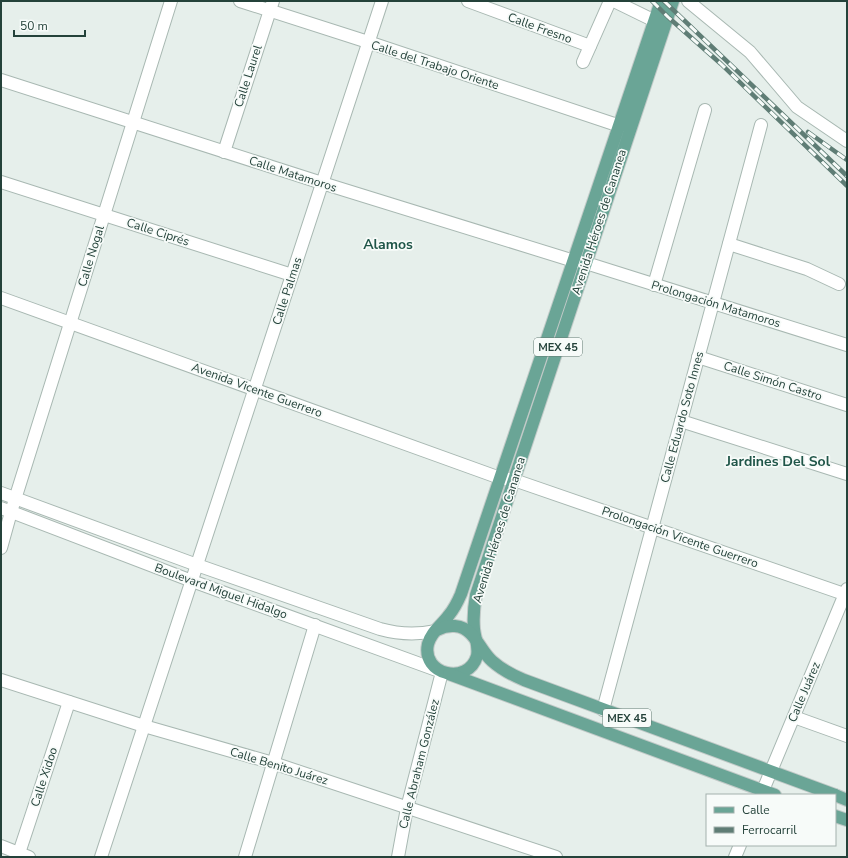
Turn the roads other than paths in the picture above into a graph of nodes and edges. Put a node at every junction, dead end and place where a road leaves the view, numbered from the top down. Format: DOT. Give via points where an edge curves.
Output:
graph roads {
  1 [pos="172,1"];
  2 [pos="240,1"];
  3 [pos="382,1"];
  4 [pos="468,1"];
  5 [pos="610,1"];
  6 [pos="614,1"];
  7 [pos="630,1"];
  8 [pos="661,1"];
  9 [pos="673,1"];
  10 [pos="688,1"];
  11 [pos="271,6"];
  12 [pos="654,20"];
  13 [pos="368,42"];
  14 [pos="590,46"];
  15 [pos="583,62"];
  16 [pos="1,80"];
  17 [pos="705,110"];
  18 [pos="133,122"];
  19 [pos="761,125"];
  20 [pos="625,128"];
  21 [pos="847,141"];
  22 [pos="224,152"];
  23 [pos="1,182"];
  24 [pos="322,183"];
  25 [pos="104,215"];
  26 [pos="729,244"];
  27 [pos="574,261"];
  28 [pos="586,263"];
  29 [pos="292,275"];
  30 [pos="839,284"];
  31 [pos="654,285"];
  32 [pos="1,298"];
  33 [pos="713,303"];
  34 [pos="70,323"];
  35 [pos="847,345"];
  36 [pos="698,357"];
  37 [pos="254,389"];
  38 [pos="847,405"];
  39 [pos="681,421"];
  40 [pos="847,474"];
  41 [pos="500,478"];
  42 [pos="514,480"];
  43 [pos="1,493"];
  44 [pos="15,498"];
  45 [pos="6,510"];
  46 [pos="652,528"];
  47 [pos="1,548"];
  48 [pos="197,565"];
  49 [pos="192,581"];
  50 [pos="846,593"];
  51 [pos="315,625"];
  52 [pos="380,629"];
  53 [pos="435,631"];
  54 [pos="476,639"];
  55 [pos="374,647"];
  56 [pos="442,672"];
  57 [pos="1,680"];
  58 [pos="69,702"];
  59 [pos="603,710"];
  60 [pos="794,717"];
  61 [pos="144,726"];
  62 [pos="847,736"];
  63 [pos="273,763"];
  64 [pos="771,772"];
  65 [pos="762,793"];
  66 [pos="832,794"];
  67 [pos="836,795"];
  68 [pos="847,800"];
  69 [pos="407,808"];
  70 [pos="836,816"];
  71 [pos="847,820"];
  72 [pos="1,846"];
  73 [pos="740,846"];
  74 [pos="24,855"];
  75 [pos="102,857"];
  76 [pos="244,857"];
  77 [pos="398,857"];
  78 [pos="556,857"];
  79 [pos="735,857"];
  1 -- 18 [label="street, Calle Nogal"];
  2 -- 11 [label="street, Calle del Trabajo Oriente"];
  3 -- 13 [label="street, Calle Palmas"];
  4 -- 14 [label="street, Calle Fresno"];
  5 -- 14 [label="street"];
  6 -- 12 [label="street"];
  7 -- 12 [label="street"];
  8 -- 12 [label="main road, Avenida Héroes de Cananea / MEX 45"];
  9 -- 12 [label="main road, Avenida Héroes de Cananea / MEX 45"];
  10 -- 21 [label="street" via="750,52 797,107"];
  11 -- 13 [label="street, Calle del Trabajo Oriente"];
  11 -- 22 [label="street, Calle Laurel"];
  12 -- 20 [label="main road, Avenida Héroes de Cananea / MEX 45"];
  13 -- 20 [label="street, Calle del Trabajo Oriente"];
  13 -- 24 [label="street, Calle Palmas"];
  14 -- 15 [label="street"];
  16 -- 18 [label="street, Calle Matamoros"];
  17 -- 31 [label="street"];
  18 -- 22 [label="street, Calle Matamoros"];
  18 -- 25 [label="street, Calle Nogal"];
  19 -- 26 [label="street, Calle Eduardo Soto Innes"];
  20 -- 27 [label="main road, Avenida Héroes de Cananea / MEX 45"];
  20 -- 28 [label="main road, Avenida Héroes de Cananea / MEX 45"];
  22 -- 24 [label="street, Calle Matamoros"];
  23 -- 25 [label="street, Calle Ciprés"];
  24 -- 27 [label="street, Calle Matamoros"];
  24 -- 29 [label="street, Calle Palmas"];
  25 -- 29 [label="street, Calle Ciprés"];
  25 -- 34 [label="street, Calle Nogal"];
  26 -- 30 [label="street" via="807,269"];
  26 -- 33 [label="street, Calle Eduardo Soto Innes"];
  27 -- 28 [label="street, Calle Matamoros"];
  27 -- 41 [label="main road, Avenida Héroes de Cananea / MEX 45"];
  28 -- 31 [label="street, Prolongación Matamoros"];
  28 -- 42 [label="main road, Avenida Héroes de Cananea / MEX 45"];
  29 -- 37 [label="street, Calle Palmas"];
  31 -- 33 [label="street, Prolongación Matamoros"];
  32 -- 34 [label="street, Avenida Vicente Guerrero"];
  33 -- 35 [label="street, Prolongación Matamoros"];
  33 -- 36 [label="street, Calle Eduardo Soto Innes"];
  34 -- 37 [label="street, Avenida Vicente Guerrero"];
  34 -- 44 [label="street, Calle Nogal"];
  36 -- 38 [label="street, Calle Simón Castro"];
  36 -- 39 [label="street, Calle Eduardo Soto Innes"];
  37 -- 41 [label="street, Avenida Vicente Guerrero"];
  37 -- 48 [label="street, Calle Palmas"];
  39 -- 40 [label="street"];
  39 -- 46 [label="street, Calle Eduardo Soto Innes"];
  41 -- 42 [label="street, Avenida Vicente Guerrero"];
  41 -- 53 [label="main road, Avenida Héroes de Cananea / MEX 45" via="461,594 450,614"];
  42 -- 46 [label="street, Prolongación Vicente Guerrero"];
  42 -- 54 [label="main road, Avenida Héroes de Cananea / MEX 45" via="476,595"];
  43 -- 44 [label="street, Boulevard Miguel Hidalgo"];
  44 -- 45 [label="street, Calle Nogal"];
  44 -- 48 [label="street, Boulevard Miguel Hidalgo"];
  45 -- 47 [label="street, Calle Nogal"];
  45 -- 49 [label="street, Boulevard Miguel Hidalgo"];
  46 -- 50 [label="street, Prolongación Vicente Guerrero"];
  46 -- 59 [label="street, Calle Eduardo Soto Innes"];
  48 -- 49 [label="street, Calle Palmas"];
  48 -- 52 [label="street, Boulevard Miguel Hidalgo"];
  49 -- 51 [label="street, Boulevard Miguel Hidalgo"];
  49 -- 61 [label="street, Calle Palmas"];
  50 -- 60 [label="street, Calle Juárez"];
  51 -- 55 [label="street, Boulevard Miguel Hidalgo"];
  51 -- 63 [label="street"];
  52 -- 53 [label="street, Boulevard Miguel Hidalgo" via="407,634"];
  52 -- 55 [label="street"];
  53 -- 54 [label="main road, MEX 45" via="457,626 471,633"];
  53 -- 56 [label="main road, Avenida Héroes de Cananea / MEX 45" via="430,638 428,654 436,668"];
  54 -- 56 [label="main road, Avenida Héroes de Cananea / MEX 45" via="476,656 467,670 451,674"];
  54 -- 59 [label="main road, MEX 45" via="491,660 512,675"];
  55 -- 56 [label="street, Boulevard Miguel Hidalgo"];
  56 -- 65 [label="main road, MEX 45"];
  56 -- 69 [label="street, Calle Abraham González"];
  57 -- 58 [label="street, Calle Benito Juárez"];
  58 -- 61 [label="street, Calle Benito Juárez"];
  58 -- 74 [label="street, Calle Xidoo"];
  59 -- 64 [label="main road, MEX 45"];
  60 -- 62 [label="street"];
  60 -- 64 [label="street, Calle Juárez"];
  61 -- 63 [label="street, Calle Benito Juárez"];
  61 -- 75 [label="street, Calle Palmas"];
  63 -- 69 [label="street, Calle Benito Juárez"];
  63 -- 76 [label="street"];
  64 -- 65 [label="street, Calle Juárez"];
  64 -- 66 [label="main road, MEX 45"];
  67 -- 68 [label="main road, MEX 45"];
  69 -- 77 [label="street, Calle Abraham González"];
  69 -- 78 [label="street, Calle Benito Juárez"];
  70 -- 71 [label="main road"];
  72 -- 74 [label="street"];
  73 -- 79 [label="street"];
}
